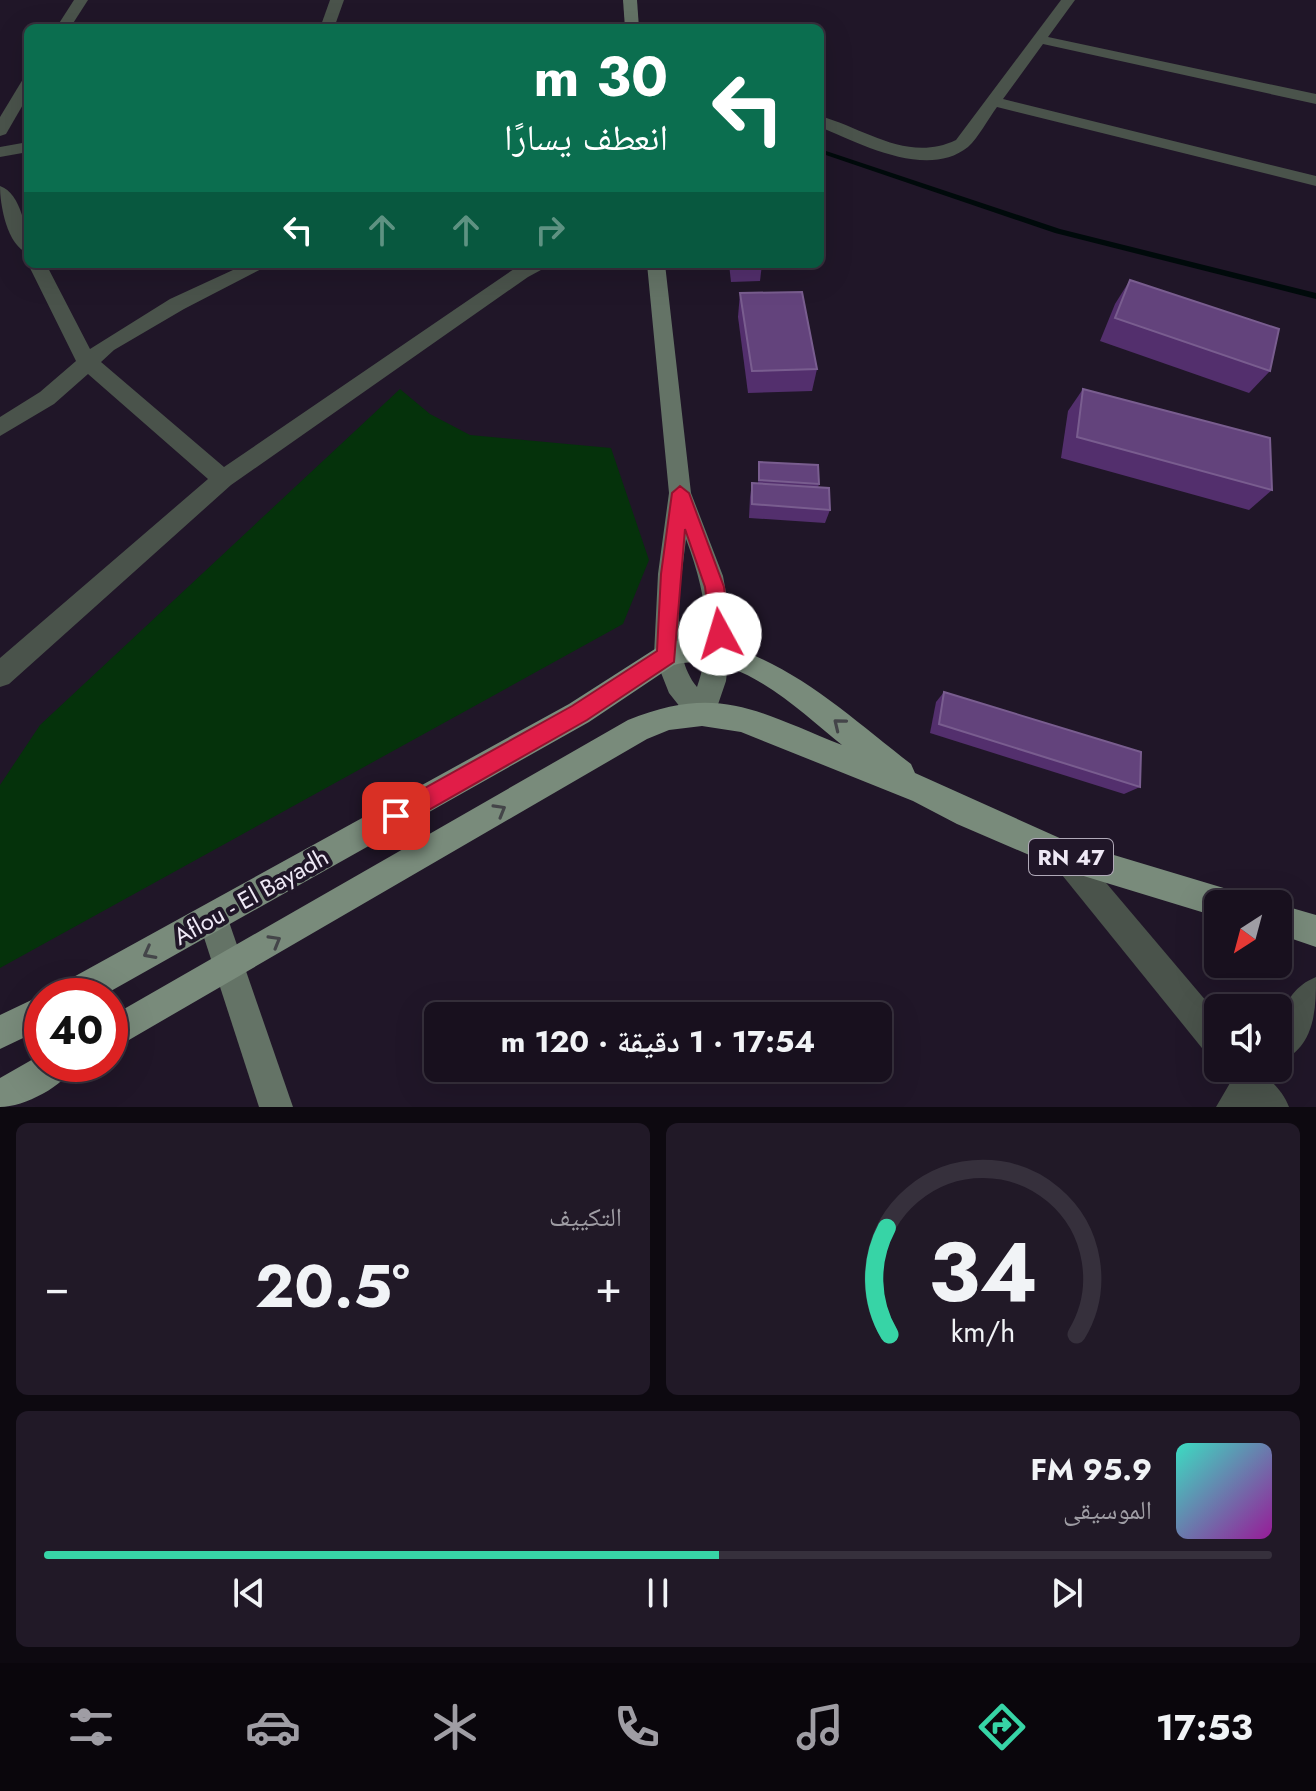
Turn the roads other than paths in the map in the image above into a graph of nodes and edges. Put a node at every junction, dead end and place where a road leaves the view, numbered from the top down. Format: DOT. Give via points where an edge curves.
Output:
graph roads {
  1 [pos="81,0"];
  2 [pos="337,0"];
  3 [pos="630,0"];
  4 [pos="1068,0"];
  5 [pos="66,24"];
  6 [pos="328,24"];
  7 [pos="632,24"];
  8 [pos="1038,39"];
  9 [pos="24,87"];
  10 [pos="1316,99"];
  11 [pos="993,101"];
  12 [pos="24,112"];
  13 [pos="3,115"];
  14 [pos="824,122"];
  15 [pos="0,131"];
  16 [pos="24,148"];
  17 [pos="0,152"];
  18 [pos="1316,181"];
  19 [pos="0,191"];
  20 [pos="24,239"];
  21 [pos="39,268"];
  22 [pos="254,268"];
  23 [pos="533,268"];
  24 [pos="656,268"];
  25 [pos="86,361"];
  26 [pos="0,428"];
  27 [pos="223,479"];
  28 [pos="680,493"];
  29 [pos="721,653"];
  30 [pos="667,655"];
  31 [pos="0,675"];
  32 [pos="702,713"];
  33 [pos="922,790"];
  34 [pos="1064,855"];
  35 [pos="1204,897"];
  36 [pos="213,919"];
  37 [pos="1292,923"];
  38 [pos="1316,931"];
  39 [pos="229,967"];
  40 [pos="103,978"];
  41 [pos="1316,993"];
  42 [pos="24,1020"];
  43 [pos="1204,1024"];
  44 [pos="128,1025"];
  45 [pos="1292,1026"];
  46 [pos="0,1033"];
  47 [pos="26,1082"];
  48 [pos="0,1097"];
  49 [pos="276,1107"];
  1 -- 5 [label="street"];
  2 -- 6 [label="street"];
  3 -- 7 [label="street"];
  4 -- 8 [label="street"];
  8 -- 10 [label="street"];
  8 -- 11 [label="street"];
  9 -- 13 [label="street"];
  11 -- 14 [label="street" via="962,143 932,154 898,150"];
  11 -- 18 [label="street"];
  12 -- 13 [label="street"];
  13 -- 15 [label="street"];
  16 -- 17 [label="street"];
  19 -- 20 [label="street"];
  21 -- 25 [label="street"];
  22 -- 25 [label="street" via="146,320"];
  23 -- 27 [label="street"];
  24 -- 28 [label="street"];
  25 -- 26 [label="street" via="47,398"];
  25 -- 27 [label="street"];
  27 -- 31 [label="street"];
  28 -- 29 [label="street" via="715,587"];
  28 -- 30 [label="street"];
  29 -- 30 [label="main road, Aflou - El Bayadh / RN 47" via="686,650"];
  29 -- 32 [label="street"];
  33 -- 29 [label="main road, Aflou - El Bayadh / RN 47, one-way" via="780,679"];
  30 -- 32 [label="street" via="678,684"];
  30 -- 36 [label="main road, Aflou - El Bayadh / RN 47" via="579,713"];
  32 -- 33 [label="main road, Aflou - El Bayadh / RN 47" via="741,719"];
  39 -- 32 [label="main road, Aflou - El Bayadh / RN 47, one-way" via="638,729 669,717"];
  33 -- 34 [label="main road, Aflou - El Bayadh / RN 47"];
  34 -- 35 [label="main road, Aflou - El Bayadh / RN 47"];
  34 -- 43 [label="street"];
  36 -- 39 [label="street"];
  36 -- 40 [label="main road, Aflou - El Bayadh / RN 47, one-way"];
  37 -- 38 [label="main road"];
  39 -- 44 [label="main road, Aflou - El Bayadh / RN 47"];
  39 -- 49 [label="street"];
  41 -- 45 [label="street"];
  42 -- 46 [label="main road"];
  47 -- 48 [label="main road"];
}
